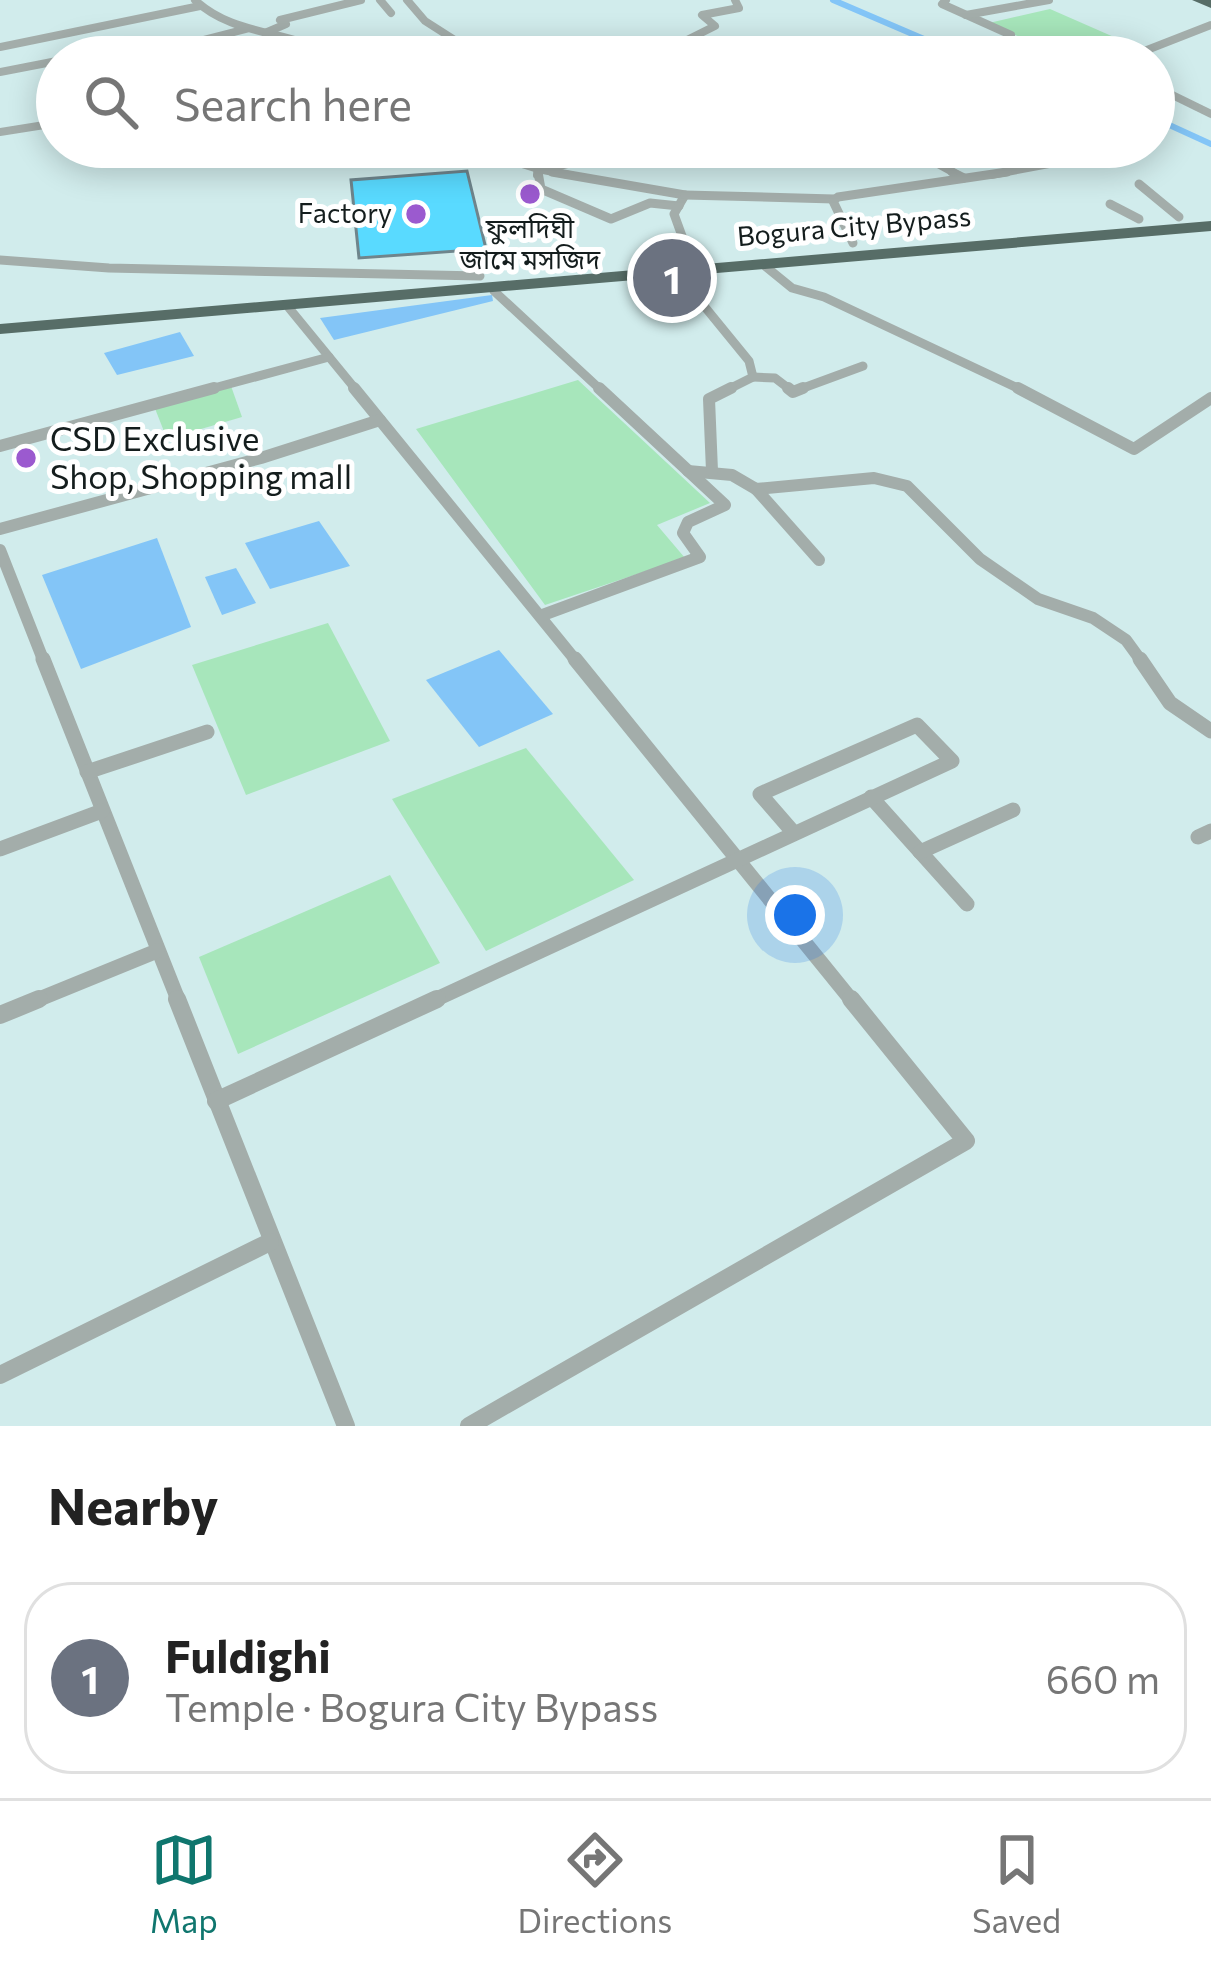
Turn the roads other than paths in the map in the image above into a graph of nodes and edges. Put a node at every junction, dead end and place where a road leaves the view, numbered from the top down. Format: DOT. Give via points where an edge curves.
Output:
graph roads {
  1 [pos="361,0"];
  2 [pos="380,0"];
  3 [pos="407,0"];
  4 [pos="734,0"];
  5 [pos="960,0"];
  6 [pos="1049,0"];
  7 [pos="1198,0"];
  8 [pos="944,2"];
  9 [pos="1210,2"];
  10 [pos="198,3"];
  11 [pos="391,13"];
  12 [pos="965,15"];
  13 [pos="1211,25"];
  14 [pos="246,29"];
  15 [pos="265,33"];
  16 [pos="1011,35"];
  17 [pos="50,36"];
  18 [pos="219,36"];
  19 [pos="277,36"];
  20 [pos="448,36"];
  21 [pos="695,36"];
  22 [pos="36,39"];
  23 [pos="1175,39"];
  24 [pos="0,47"];
  25 [pos="36,65"];
  26 [pos="0,72"];
  27 [pos="1175,96"];
  28 [pos="1211,114"];
  29 [pos="36,126"];
  30 [pos="0,132"];
  31 [pos="537,168"];
  32 [pos="551,168"];
  33 [pos="946,168"];
  34 [pos="1022,168"];
  35 [pos="542,170"];
  36 [pos="964,178"];
  37 [pos="1138,184"];
  38 [pos="686,195"];
  39 [pos="833,199"];
  40 [pos="1110,204"];
  41 [pos="679,206"];
  42 [pos="1179,217"];
  43 [pos="1139,219"];
  44 [pos="1211,223"];
  45 [pos="853,243"];
  46 [pos="690,258"];
  47 [pos="0,260"];
  48 [pos="766,266"];
  49 [pos="678,274"];
  50 [pos="480,277"];
  51 [pos="494,291"];
  52 [pos="289,308"];
  53 [pos="0,326"];
  54 [pos="329,357"];
  55 [pos="863,365"];
  56 [pos="753,377"];
  57 [pos="1211,398"];
  58 [pos="380,420"];
  59 [pos="0,446"];
  60 [pos="688,471"];
  61 [pos="712,471"];
  62 [pos="756,489"];
  63 [pos="0,529"];
  64 [pos="0,550"];
  65 [pos="819,560"];
  66 [pos="9,600"];
  67 [pos="540,616"];
  68 [pos="1211,731"];
  69 [pos="207,732"];
  70 [pos="87,772"];
  71 [pos="871,797"];
  72 [pos="1013,810"];
  73 [pos="102,811"];
  74 [pos="793,832"];
  75 [pos="0,849"];
  76 [pos="920,852"];
  77 [pos="738,857"];
  78 [pos="968,904"];
  79 [pos="157,951"];
  80 [pos="0,1015"];
  81 [pos="216,1101"];
  82 [pos="270,1242"];
  83 [pos="0,1375"];
  84 [pos="346,1426"];
  85 [pos="469,1426"];
  1 -- 15 [label="street" via="280,20 286,24"];
  2 -- 11 [label="street"];
  3 -- 20 [label="street"];
  4 -- 21 [label="street" via="739,8 702,15 715,26"];
  5 -- 8 [label="street"];
  6 -- 12 [label="street"];
  7 -- 9 [label="highway"];
  8 -- 12 [label="street"];
  10 -- 14 [label="street"];
  10 -- 17 [label="street"];
  12 -- 16 [label="street"];
  13 -- 23 [label="street"];
  14 -- 15 [label="street"];
  14 -- 18 [label="street"];
  15 -- 19 [label="street"];
  22 -- 24 [label="street"];
  25 -- 26 [label="street"];
  27 -- 28 [label="street"];
  29 -- 30 [label="street"];
  31 -- 35 [label="street"];
  32 -- 35 [label="street"];
  33 -- 36 [label="street"];
  34 -- 36 [label="street"];
  35 -- 38 [label="street"];
  35 -- 41 [label="street" via="542,189 610,219 650,203"];
  36 -- 39 [label="street"];
  37 -- 42 [label="street"];
  38 -- 39 [label="street"];
  38 -- 41 [label="street"];
  39 -- 45 [label="street"];
  40 -- 43 [label="street"];
  41 -- 46 [label="street" via="674,214"];
  44 -- 53 [label="highway, Bogura City Bypass"];
  47 -- 50 [label="street"];
  48 -- 57 [label="street" via="815,298 1134,448"];
  49 -- 56 [label="street" via="751,356"];
  51 -- 60 [label="street"];
  52 -- 54 [label="street"];
  54 -- 58 [label="street"];
  54 -- 59 [label="street"];
  55 -- 56 [label="street" via="794,392 776,378"];
  56 -- 61 [label="street" via="709,399"];
  58 -- 63 [label="street"];
  58 -- 67 [label="street"];
  60 -- 61 [label="street"];
  60 -- 67 [label="street" via="725,505 683,533 700,557"];
  61 -- 62 [label="street" via="742,476"];
  62 -- 65 [label="street"];
  62 -- 68 [label="street" via="856,478 907,486 980,559 1126,640 1170,703"];
  64 -- 66 [label="street"];
  66 -- 70 [label="street"];
  67 -- 77 [label="street"];
  69 -- 70 [label="street"];
  70 -- 73 [label="street"];
  71 -- 74 [label="street"];
  71 -- 74 [label="street" via="952,761 916,725 760,794"];
  71 -- 76 [label="street"];
  72 -- 76 [label="street"];
  73 -- 75 [label="street"];
  73 -- 79 [label="street"];
  74 -- 77 [label="street"];
  76 -- 78 [label="street"];
  77 -- 81 [label="street"];
  77 -- 85 [label="street" via="966,1141"];
  79 -- 80 [label="street"];
  79 -- 81 [label="street"];
  81 -- 82 [label="street"];
  82 -- 83 [label="street"];
  82 -- 84 [label="street"];
}
